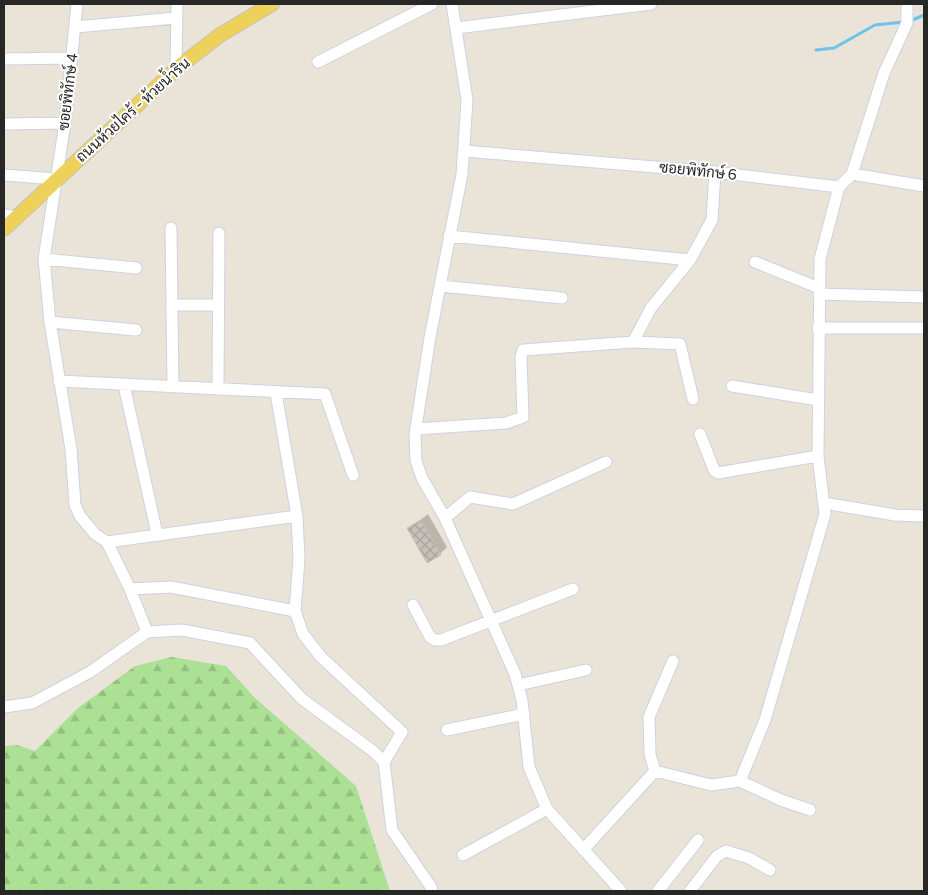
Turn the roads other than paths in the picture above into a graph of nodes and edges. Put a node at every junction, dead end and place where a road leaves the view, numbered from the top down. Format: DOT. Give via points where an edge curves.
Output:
graph roads {
  1 [pos="77,4"];
  2 [pos="177,4"];
  3 [pos="272,4"];
  4 [pos="432,4"];
  5 [pos="452,4"];
  6 [pos="651,4"];
  7 [pos="907,4"];
  8 [pos="176,18"];
  9 [pos="74,27"];
  10 [pos="456,28"];
  11 [pos="72,58"];
  12 [pos="4,59"];
  13 [pos="318,62"];
  14 [pos="176,70"];
  15 [pos="65,123"];
  16 [pos="4,124"];
  17 [pos="464,151"];
  18 [pos="715,172"];
  19 [pos="852,174"];
  20 [pos="4,176"];
  21 [pos="56,179"];
  22 [pos="924,186"];
  23 [pos="839,187"];
  24 [pos="10,216"];
  25 [pos="170,228"];
  26 [pos="4,230"];
  27 [pos="219,233"];
  28 [pos="449,236"];
  29 [pos="44,259"];
  30 [pos="690,260"];
  31 [pos="755,262"];
  32 [pos="136,268"];
  33 [pos="440,286"];
  34 [pos="819,291"];
  35 [pos="924,297"];
  36 [pos="562,298"];
  37 [pos="173,304"];
  38 [pos="217,305"];
  39 [pos="50,322"];
  40 [pos="818,328"];
  41 [pos="924,328"];
  42 [pos="136,330"];
  43 [pos="633,342"];
  44 [pos="59,381"];
  45 [pos="124,385"];
  46 [pos="732,386"];
  47 [pos="174,387"];
  48 [pos="218,390"];
  49 [pos="276,393"];
  50 [pos="693,399"];
  51 [pos="818,400"];
  52 [pos="416,429"];
  53 [pos="700,434"];
  54 [pos="818,456"];
  55 [pos="606,462"];
  56 [pos="353,475"];
  57 [pos="824,503"];
  58 [pos="297,516"];
  59 [pos="924,516"];
  60 [pos="445,518"];
  61 [pos="157,534"];
  62 [pos="107,542"];
  63 [pos="130,589"];
  64 [pos="573,589"];
  65 [pos="413,605"];
  66 [pos="295,611"];
  67 [pos="492,622"];
  68 [pos="147,632"];
  69 [pos="673,662"];
  70 [pos="586,670"];
  71 [pos="518,685"];
  72 [pos="4,707"];
  73 [pos="524,714"];
  74 [pos="447,730"];
  75 [pos="384,762"];
  76 [pos="655,771"];
  77 [pos="740,781"];
  78 [pos="547,809"];
  79 [pos="810,810"];
  80 [pos="698,840"];
  81 [pos="583,850"];
  82 [pos="463,855"];
  83 [pos="770,870"];
  84 [pos="432,891"];
  85 [pos="621,891"];
  86 [pos="658,891"];
  87 [pos="690,891"];
  1 -- 9 [label="street, ซอยพิทักษ์ 4"];
  2 -- 8 [label="street"];
  3 -- 14 [label="main road, ถนนห้วยไคร้ - ห้วยน้ำริน" via="220,35"];
  4 -- 13 [label="street"];
  5 -- 10 [label="street"];
  6 -- 10 [label="street"];
  7 -- 19 [label="street" via="906,23 884,73"];
  8 -- 9 [label="street"];
  8 -- 14 [label="street"];
  9 -- 11 [label="street, ซอยพิทักษ์ 4"];
  10 -- 17 [label="street" via="467,100"];
  11 -- 12 [label="street"];
  11 -- 15 [label="street, ซอยพิทักษ์ 4"];
  14 -- 21 [label="main road, ถนนห้วยไคร้ - ห้วยน้ำริน"];
  15 -- 16 [label="street"];
  15 -- 21 [label="street, ซอยพิทักษ์ 4"];
  17 -- 18 [label="street, ซอยพิทักษ์ 6"];
  17 -- 28 [label="street"];
  18 -- 23 [label="street, ซอยพิทักษ์ 6"];
  18 -- 30 [label="street" via="712,220"];
  19 -- 22 [label="street"];
  19 -- 23 [label="street"];
  20 -- 21 [label="street"];
  21 -- 24 [label="main road, ถนนห้วยไคร้ - ห้วยน้ำริน"];
  21 -- 29 [label="street, ซอยพิทักษ์ 4"];
  23 -- 34 [label="street" via="820,259"];
  24 -- 26 [label="main road, ถนนห้วยไคร้ - ห้วยน้ำริน"];
  25 -- 37 [label="street"];
  27 -- 38 [label="street"];
  28 -- 30 [label="street"];
  28 -- 33 [label="street"];
  29 -- 32 [label="street"];
  29 -- 39 [label="street, ซอยพิทักษ์ 4"];
  30 -- 43 [label="street" via="651,308"];
  31 -- 34 [label="street"];
  33 -- 36 [label="street"];
  33 -- 52 [label="street"];
  34 -- 35 [label="street"];
  34 -- 40 [label="street"];
  37 -- 38 [label="street"];
  37 -- 47 [label="street"];
  38 -- 48 [label="street"];
  39 -- 42 [label="street"];
  39 -- 44 [label="street, ซอยพิทักษ์ 4"];
  40 -- 41 [label="street"];
  40 -- 51 [label="street"];
  43 -- 50 [label="street" via="680,344"];
  43 -- 52 [label="street" via="523,350 520,357 523,416 506,422"];
  44 -- 45 [label="street"];
  44 -- 62 [label="street, ซอยพิทักษ์ 4" via="71,449 75,505 95,534"];
  45 -- 47 [label="street"];
  45 -- 61 [label="street"];
  46 -- 51 [label="street"];
  47 -- 48 [label="street"];
  48 -- 49 [label="street"];
  49 -- 56 [label="street" via="325,394"];
  49 -- 58 [label="street"];
  51 -- 54 [label="street"];
  52 -- 60 [label="street" via="416,461"];
  53 -- 54 [label="street" via="718,473"];
  54 -- 57 [label="street"];
  55 -- 60 [label="street" via="513,504 470,497"];
  57 -- 59 [label="street" via="895,515"];
  57 -- 77 [label="street" via="825,514 765,720"];
  58 -- 61 [label="street"];
  58 -- 66 [label="street" via="299,559"];
  60 -- 67 [label="street"];
  61 -- 62 [label="street"];
  62 -- 63 [label="street"];
  63 -- 66 [label="street" via="171,587"];
  63 -- 68 [label="street"];
  64 -- 67 [label="street"];
  65 -- 67 [label="street" via="430,637 435,640"];
  66 -- 75 [label="street" via="303,634 321,657 402,732"];
  67 -- 71 [label="street"];
  68 -- 72 [label="street" via="90,672 32,703"];
  68 -- 75 [label="street" via="182,630 250,643 302,699"];
  69 -- 76 [label="street" via="649,717 649,746"];
  70 -- 71 [label="street"];
  71 -- 73 [label="street"];
  73 -- 74 [label="street"];
  73 -- 78 [label="street" via="529,767"];
  75 -- 84 [label="street" via="392,830"];
  76 -- 77 [label="street" via="711,785"];
  76 -- 81 [label="street"];
  77 -- 79 [label="street"];
  78 -- 81 [label="street"];
  78 -- 82 [label="street"];
  80 -- 86 [label="street"];
  81 -- 85 [label="street"];
  83 -- 87 [label="street" via="749,858 726,851 717,856"];
}
